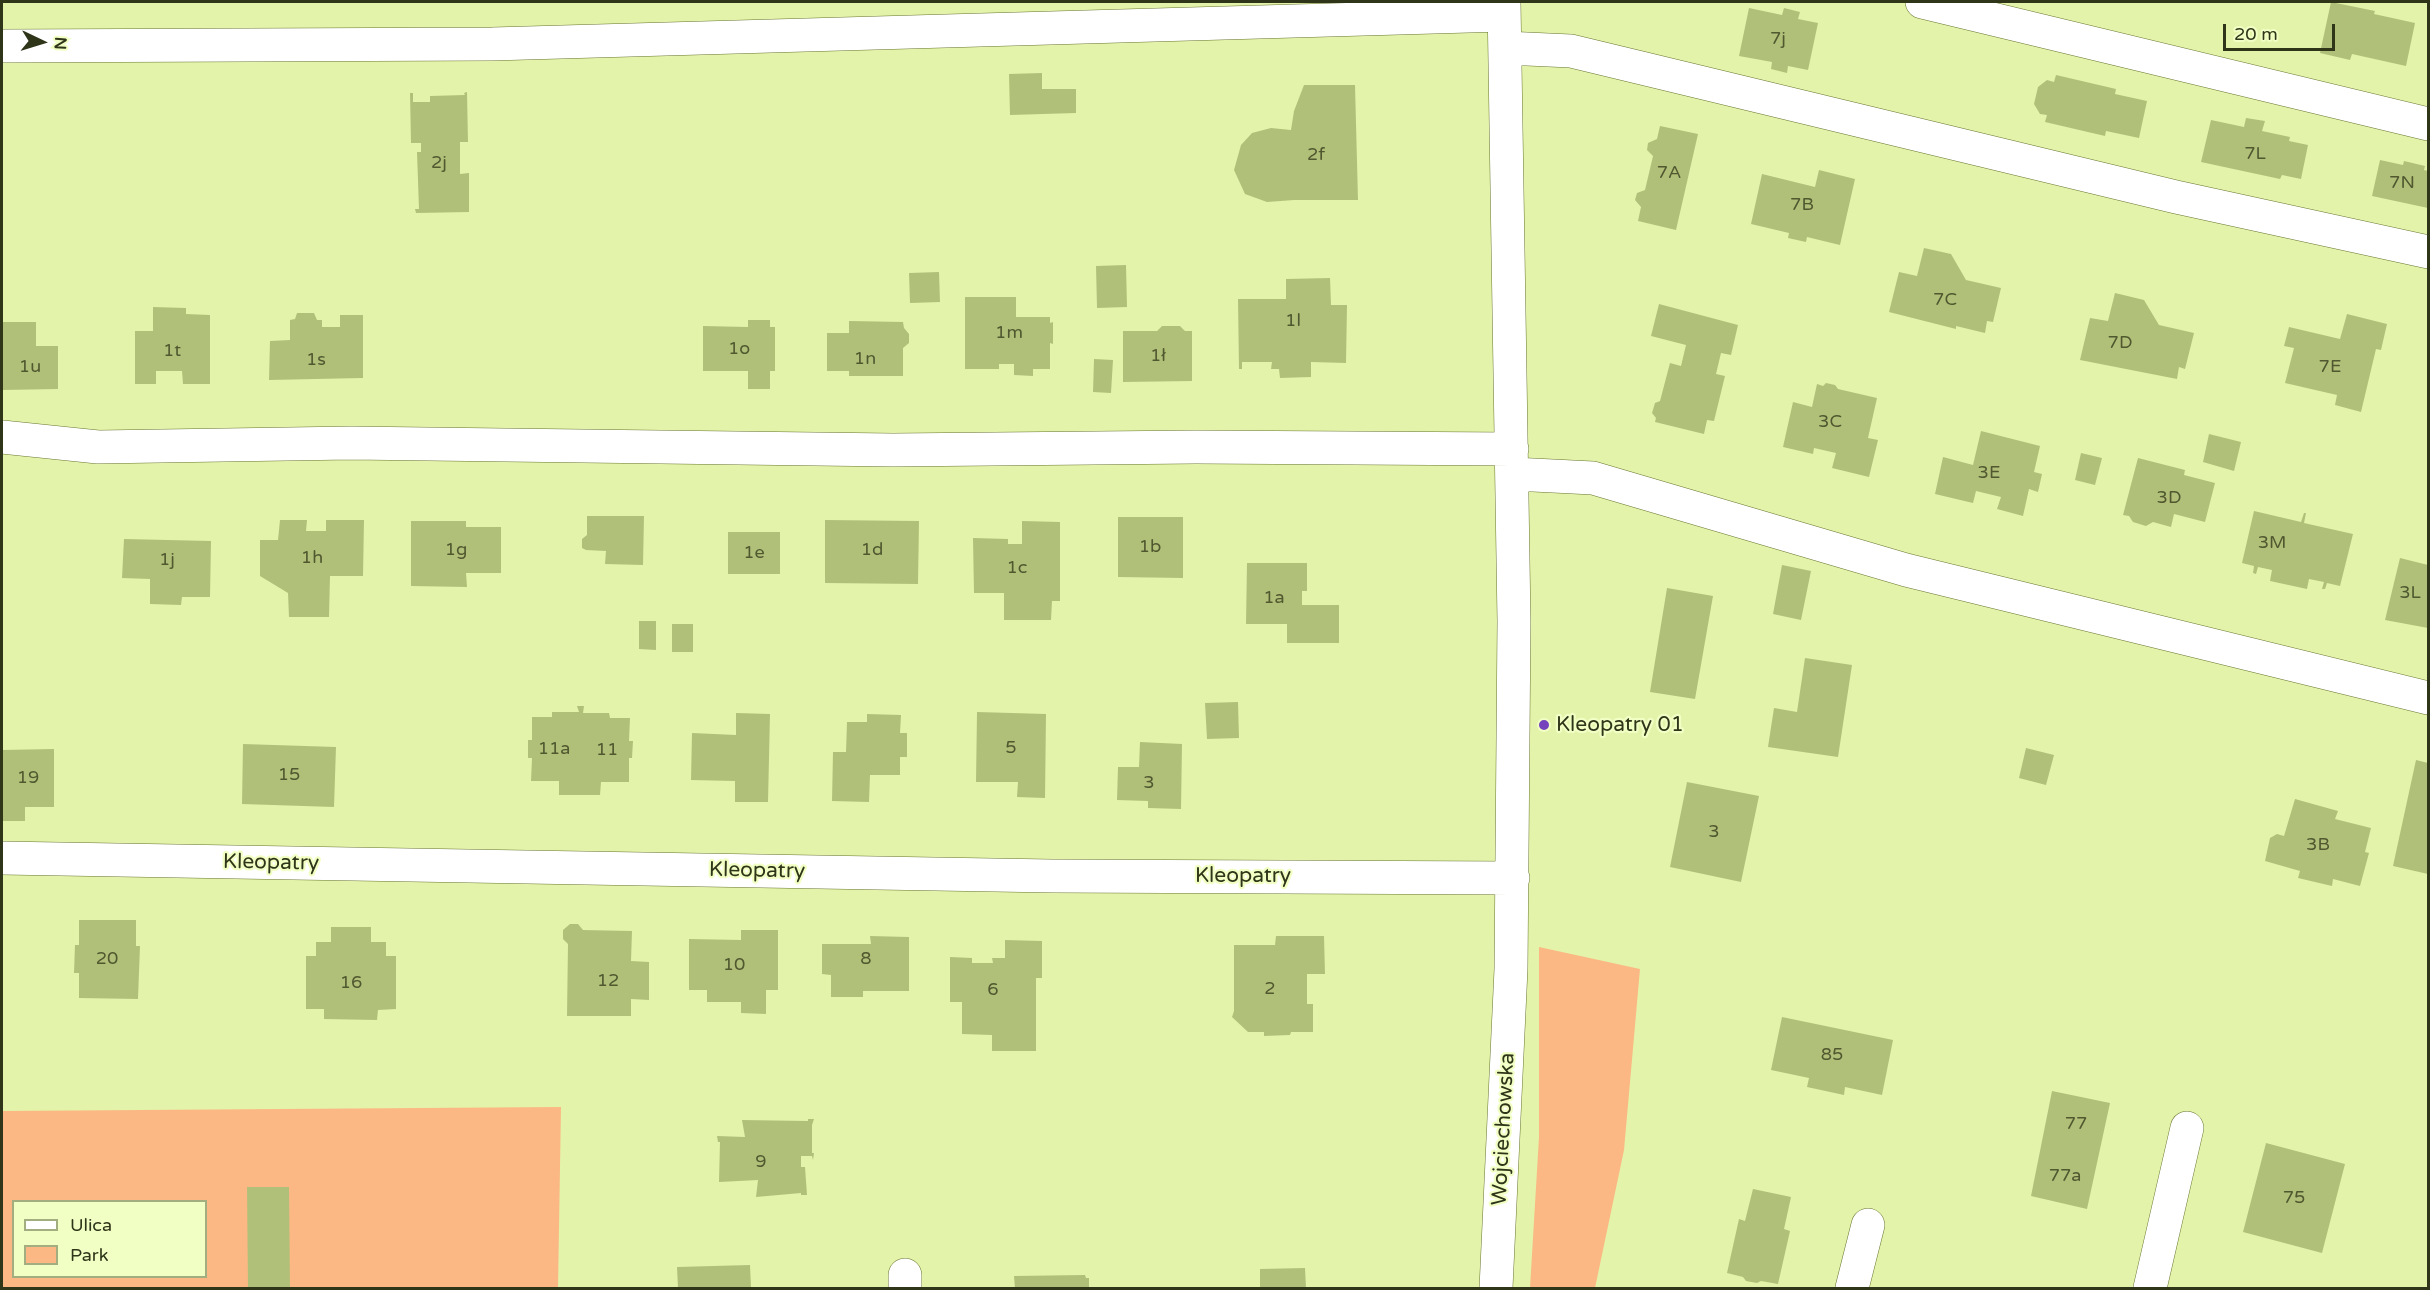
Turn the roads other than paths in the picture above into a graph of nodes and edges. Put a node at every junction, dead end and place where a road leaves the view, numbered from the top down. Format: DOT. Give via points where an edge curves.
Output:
graph roads {
  1 [pos="1922,2"];
  2 [pos="1504,8"];
  3 [pos="2,46"];
  4 [pos="1505,48"];
  5 [pos="2428,124"];
  6 [pos="2428,252"];
  7 [pos="2,437"];
  8 [pos="1513,462"];
  9 [pos="2428,698"];
  10 [pos="2,858"];
  11 [pos="1513,878"];
  12 [pos="2187,1128"];
  13 [pos="1868,1225"];
  14 [pos="1496,1288"];
  15 [pos="1852,1288"];
  16 [pos="2150,1288"];
  1 -- 5 [label="street"];
  2 -- 3 [label="street" via="492,44"];
  2 -- 4 [label="street, Wojciechowska"];
  4 -- 6 [label="street" via="1571,51 2176,197"];
  4 -- 8 [label="street, Wojciechowska"];
  7 -- 8 [label="street" via="98,447 351,443 892,450 1196,447"];
  8 -- 9 [label="street" via="1593,478 1906,570"];
  8 -- 11 [label="street, Wojciechowska"];
  10 -- 11 [label="street, Kleopatry" via="1028,876"];
  11 -- 14 [label="street, Wojciechowska"];
  12 -- 16 [label="street"];
  13 -- 15 [label="street"];
}
